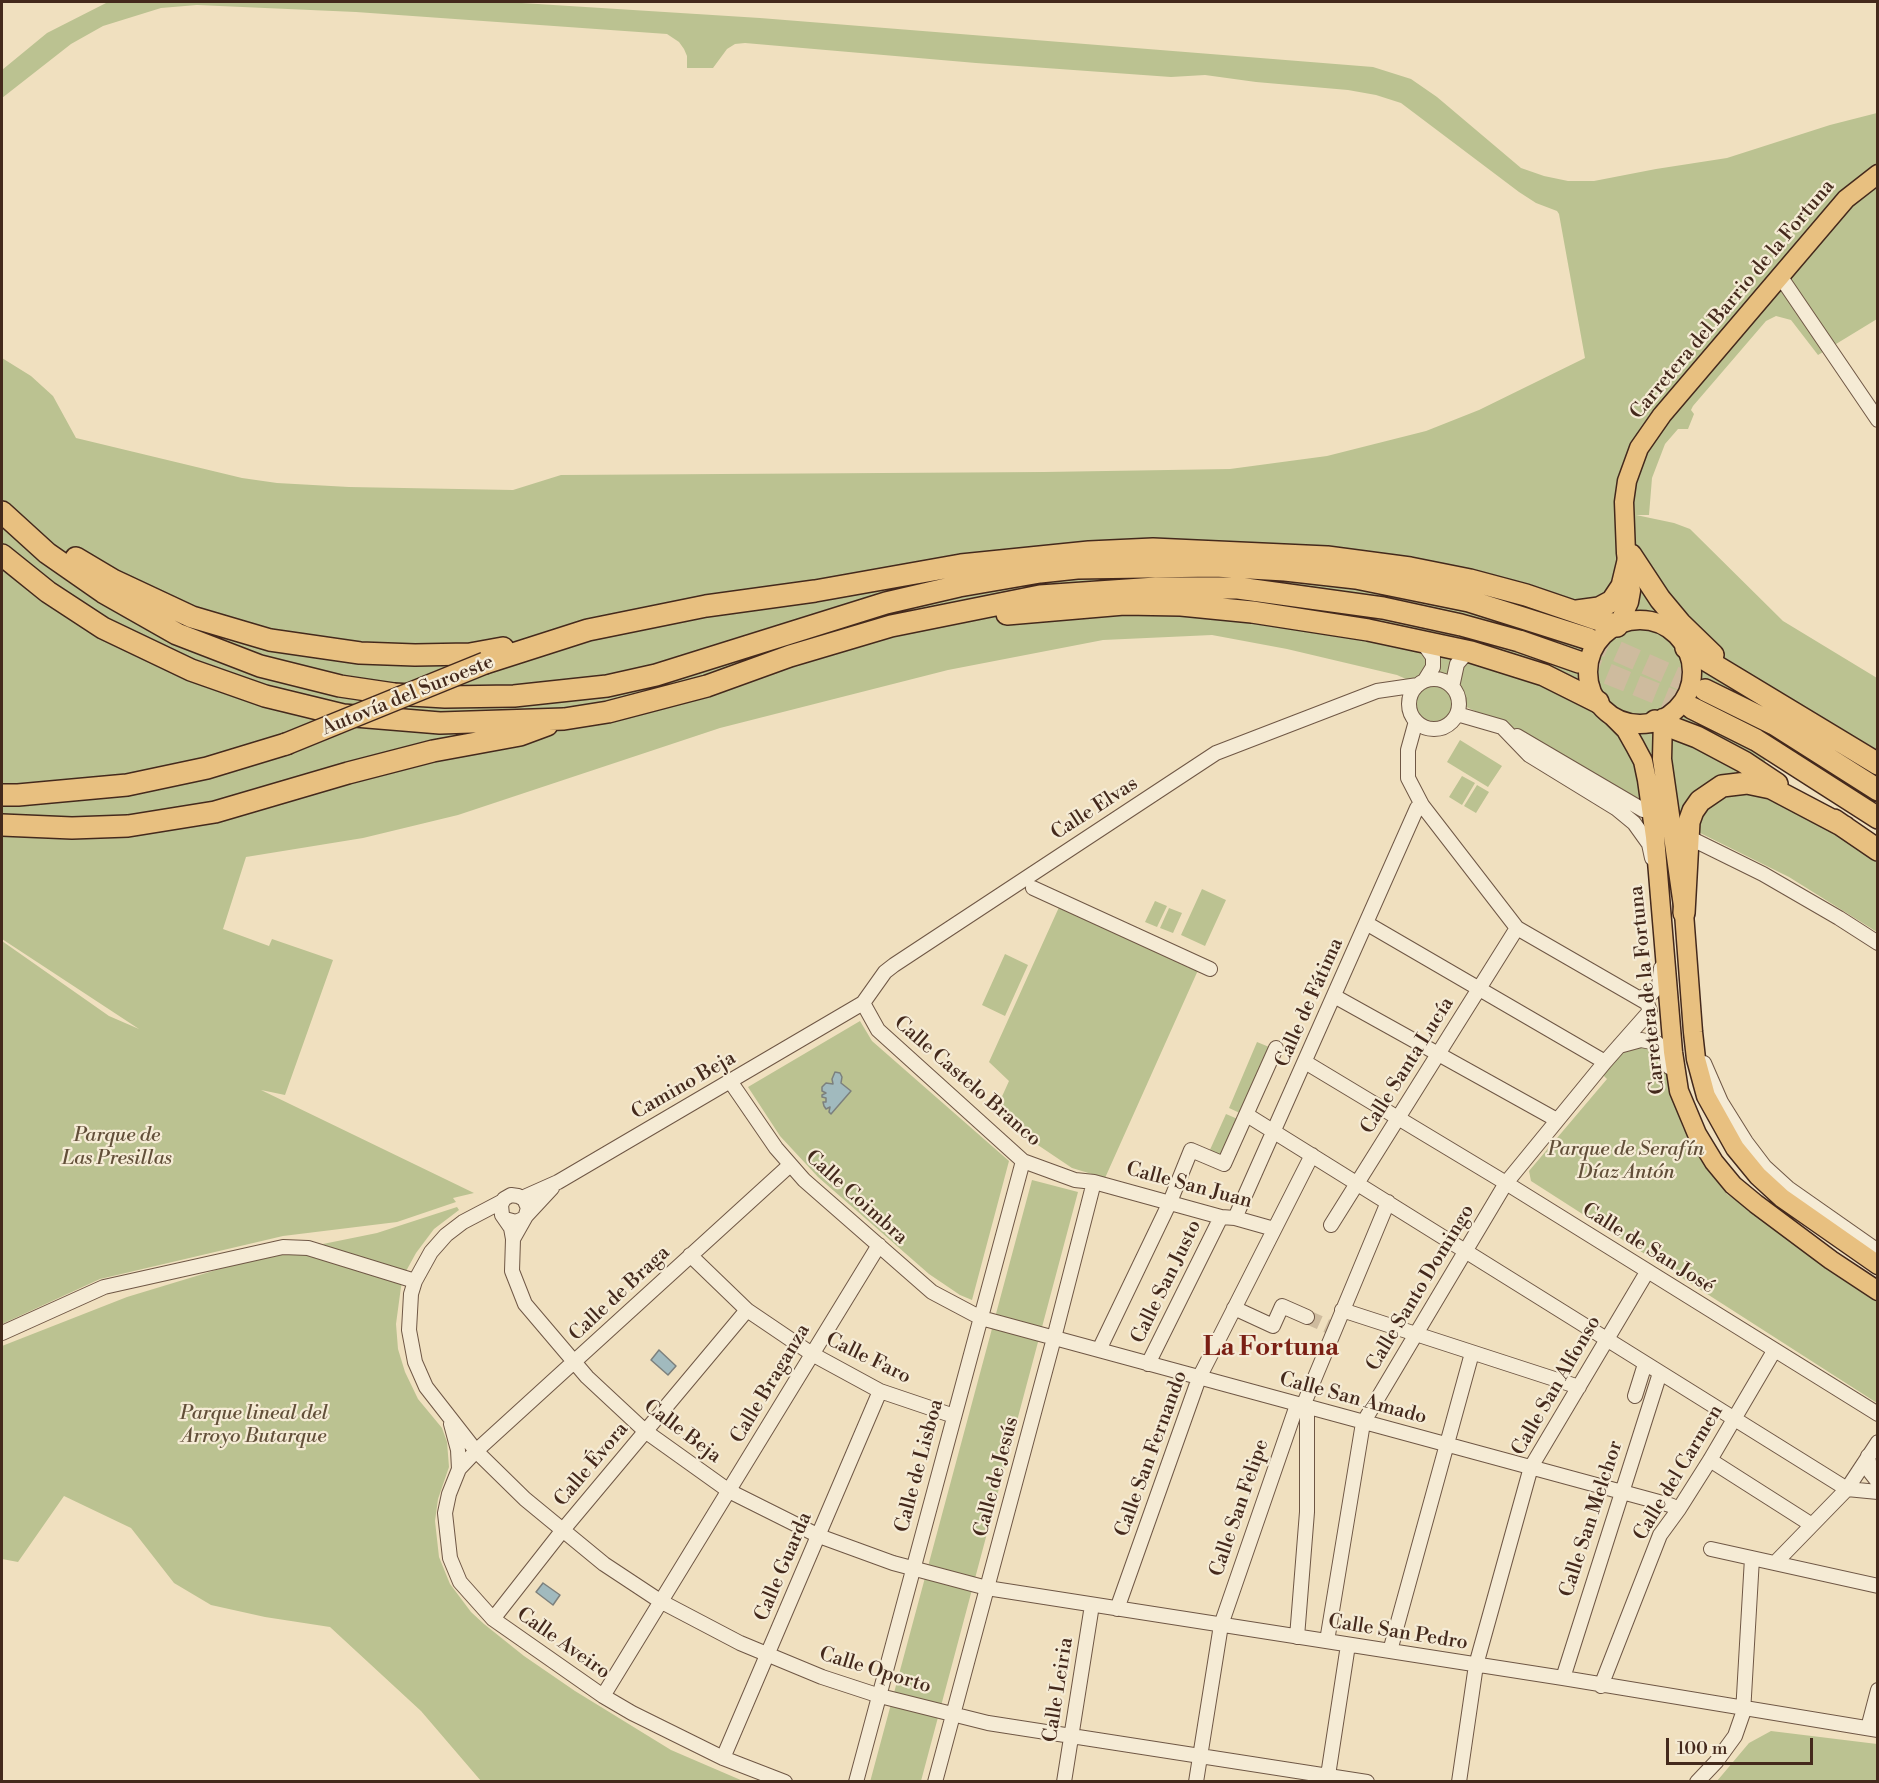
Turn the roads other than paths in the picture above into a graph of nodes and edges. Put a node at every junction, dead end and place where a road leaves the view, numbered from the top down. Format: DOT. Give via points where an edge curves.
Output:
graph roads {
  1 [pos="1878,174"];
  2 [pos="1780,276"];
  3 [pos="1878,420"];
  4 [pos="8,518"];
  5 [pos="2,555"];
  6 [pos="1629,558"];
  7 [pos="1040,572"];
  8 [pos="815,591"];
  9 [pos="1574,611"];
  10 [pos="1617,625"];
  11 [pos="891,626"];
  12 [pos="588,630"];
  13 [pos="1672,631"];
  14 [pos="1588,639"];
  15 [pos="1421,640"];
  16 [pos="1686,648"];
  17 [pos="1471,652"];
  18 [pos="1579,662"];
  19 [pos="1422,682"];
  20 [pos="1742,682"];
  21 [pos="1452,687"];
  22 [pos="1705,690"];
  23 [pos="1377,691"];
  24 [pos="1409,704"];
  25 [pos="1604,708"];
  26 [pos="1692,708"];
  27 [pos="1457,714"];
  28 [pos="564,719"];
  29 [pos="1416,721"];
  30 [pos="1660,721"];
  31 [pos="1502,727"];
  32 [pos="1878,764"];
  33 [pos="1878,790"];
  34 [pos="2,795"];
  35 [pos="1422,805"];
  36 [pos="1643,810"];
  37 [pos="1878,818"];
  38 [pos="2,825"];
  39 [pos="1845,827"];
  40 [pos="1696,841"];
  41 [pos="1878,850"];
  42 [pos="1033,888"];
  43 [pos="1659,889"];
  44 [pos="1684,913"];
  45 [pos="1366,923"];
  46 [pos="1516,928"];
  47 [pos="1664,940"];
  48 [pos="1878,943"];
  49 [pos="1210,969"];
  50 [pos="1480,990"];
  51 [pos="1334,996"];
  52 [pos="1643,1001"];
  53 [pos="862,1003"];
  54 [pos="1693,1032"];
  55 [pos="1619,1046"];
  56 [pos="1276,1048"];
  57 [pos="1437,1053"];
  58 [pos="1305,1062"];
  59 [pos="1605,1062"];
  60 [pos="730,1081"];
  61 [pos="1679,1092"];
  62 [pos="1247,1114"];
  63 [pos="1398,1118"];
  64 [pos="1557,1120"];
  65 [pos="1273,1131"];
  66 [pos="1312,1155"];
  67 [pos="1023,1161"];
  68 [pos="790,1166"];
  69 [pos="558,1182"];
  70 [pos="1094,1182"];
  71 [pos="1358,1182"];
  72 [pos="1506,1183"];
  73 [pos="522,1198"];
  74 [pos="503,1201"];
  75 [pos="1170,1202"];
  76 [pos="1388,1202"];
  77 [pos="526,1216"];
  78 [pos="1221,1217"];
  79 [pos="1235,1218"];
  80 [pos="505,1219"];
  81 [pos="1331,1225"];
  82 [pos="1274,1229"];
  83 [pos="513,1239"];
  84 [pos="879,1245"];
  85 [pos="1466,1250"];
  86 [pos="1878,1251"];
  87 [pos="690,1255"];
  88 [pos="1878,1265"];
  89 [pos="1647,1272"];
  90 [pos="415,1281"];
  91 [pos="1878,1291"];
  92 [pos="1234,1308"];
  93 [pos="747,1310"];
  94 [pos="1342,1310"];
  95 [pos="1307,1317"];
  96 [pos="981,1318"];
  97 [pos="2,1333"];
  98 [pos="1416,1335"];
  99 [pos="1054,1338"];
  100 [pos="1606,1339"];
  101 [pos="1099,1350"];
  102 [pos="1774,1351"];
  103 [pos="1472,1353"];
  104 [pos="812,1354"];
  105 [pos="574,1362"];
  106 [pos="1148,1364"];
  107 [pos="1645,1364"];
  108 [pos="1660,1373"];
  109 [pos="1199,1378"];
  110 [pos="1578,1387"];
  111 [pos="880,1391"];
  112 [pos="1635,1396"];
  113 [pos="1302,1406"];
  114 [pos="1878,1414"];
  115 [pos="954,1416"];
  116 [pos="450,1420"];
  117 [pos="1734,1420"];
  118 [pos="1363,1423"];
  119 [pos="645,1431"];
  120 [pos="1878,1442"];
  121 [pos="1447,1445"];
  122 [pos="476,1451"];
  123 [pos="1868,1456"];
  124 [pos="1710,1460"];
  125 [pos="1531,1467"];
  126 [pos="459,1468"];
  127 [pos="1878,1482"];
  128 [pos="1847,1489"];
  129 [pos="729,1491"];
  130 [pos="1878,1491"];
  131 [pos="1621,1492"];
  132 [pos="1679,1509"];
  133 [pos="1812,1525"];
  134 [pos="562,1532"];
  135 [pos="819,1536"];
  136 [pos="1712,1549"];
  137 [pos="1752,1558"];
  138 [pos="1775,1563"];
  139 [pos="913,1569"];
  140 [pos="1878,1586"];
  141 [pos="987,1588"];
  142 [pos="660,1601"];
  143 [pos="1092,1605"];
  144 [pos="1117,1609"];
  145 [pos="493,1619"];
  146 [pos="1221,1625"];
  147 [pos="1297,1637"];
  148 [pos="1327,1641"];
  149 [pos="1348,1645"];
  150 [pos="1390,1651"];
  151 [pos="766,1656"];
  152 [pos="1476,1665"];
  153 [pos="1563,1678"];
  154 [pos="1601,1686"];
  155 [pos="1878,1690"];
  156 [pos="603,1696"];
  157 [pos="880,1696"];
  158 [pos="1743,1708"];
  159 [pos="1776,1714"];
  160 [pos="953,1715"];
  161 [pos="1873,1729"];
  162 [pos="1737,1733"];
  163 [pos="1071,1736"];
  164 [pos="1200,1756"];
  165 [pos="723,1758"];
  166 [pos="1327,1778"];
  167 [pos="785,1782"];
  168 [pos="856,1782"];
  169 [pos="935,1782"];
  170 [pos="1064,1782"];
  171 [pos="1196,1782"];
  172 [pos="1367,1782"];
  173 [pos="1459,1782"];
  174 [pos="1696,1782"];
  1 -- 2 [label="main road, Carretera del Barrio de la Fortuna" via="1846,200"];
  2 -- 3 [label="street"];
  2 -- 6 [label="main road, Carretera del Barrio de la Fortuna" via="1639,448 1624,502"];
  4 -- 7 [label="highway" via="47,553 103,592 177,634 260,666 340,686 445,697 514,696 607,686 656,675 886,603"];
  4 -- 12 [label="highway" via="113,580 192,617 270,640 360,653 470,654"];
  5 -- 28 [label="highway" via="48,592 103,628 191,670 265,696 343,715 440,723"];
  6 -- 9 [label="highway" via="1622,586 1611,601 1599,608"];
  6 -- 10 [label="main road, Carretera del Barrio de la Fortuna" via="1631,591"];
  6 -- 13 [label="main road, Carretera del Barrio de la Fortuna"];
  6 -- 20 [label="highway" via="1680,623"];
  7 -- 8 [label="highway" via="990,570 870,588"];
  7 -- 14 [label="highway" via="1215,566 1285,570 1469,601"];
  8 -- 9 [label="highway" via="961,565 1153,549 1327,557 1410,568 1481,583"];
  8 -- 12 [label="highway, Autovía del Suroeste" via="706,606"];
  9 -- 10 [label="highway"];
  10 -- 13 [label="main road" via="1644,620"];
  10 -- 25 [label="main road" via="1601,638 1590,658 1589,681"];
  11 -- 15 [label="highway" via="923,628 1008,614 1124,604 1181,605 1252,612"];
  11 -- 18 [label="highway" via="1040,596 1156,588 1238,588 1383,608 1439,620"];
  11 -- 28 [label="highway" via="706,686 608,712"];
  12 -- 34 [label="highway, Autovía del Suroeste, bridge" via="485,663 286,744 207,768 127,785"];
  13 -- 16 [label="main road"];
  15 -- 17 [label="highway"];
  15 -- 19 [label="street" via="1432,657 1432,667"];
  16 -- 20 [label="highway"];
  16 -- 30 [label="main road" via="1692,667 1690,686 1681,703"];
  17 -- 21 [label="street" via="1457,664"];
  17 -- 25 [label="highway" via="1544,675"];
  19 -- 21 [label="street" via="1440,679"];
  19 -- 23 [label="street, Calle Elvas"];
  19 -- 24 [label="street" via="1411,693"];
  20 -- 32 [label="highway"];
  21 -- 27 [label="street" via="1459,700"];
  22 -- 33 [label="highway" via="1774,724"];
  23 -- 24 [label="street"];
  23 -- 53 [label="street, Calle Elvas" via="1216,753 894,965"];
  24 -- 29 [label="street"];
  25 -- 30 [label="main road" via="1635,723"];
  25 -- 43 [label="main road, Carretera de la Fortuna" via="1626,730 1642,761"];
  26 -- 37 [label="highway" via="1756,740"];
  27 -- 29 [label="street" via="1446,726 1438,728"];
  27 -- 31 [label="street"];
  28 -- 38 [label="highway" via="520,735 348,772 215,812 128,826"];
  29 -- 35 [label="street" via="1408,750 1408,778"];
  30 -- 39 [label="highway" via="1744,762"];
  30 -- 44 [label="main road, Carretera de la Fortuna"];
  31 -- 36 [label="street"];
  31 -- 43 [label="street" via="1529,755 1634,823 1649,844"];
  35 -- 45 [label="street, Calle de Fátima" via="1417,808"];
  35 -- 46 [label="street"];
  39 -- 41 [label="highway"];
  39 -- 44 [label="highway" via="1757,783 1722,786 1700,801 1689,822"];
  40 -- 48 [label="street" via="1763,874"];
  42 -- 49 [label="street"];
  43 -- 47 [label="main road, Carretera de la Fortuna"];
  44 -- 54 [label="main road, Carretera de la Fortuna"];
  45 -- 50 [label="street"];
  45 -- 51 [label="street, Calle de Fátima"];
  46 -- 50 [label="street, Calle Santa Lucía"];
  46 -- 52 [label="street"];
  47 -- 52 [label="street, Calle Santo Domingo" via="1659,985"];
  47 -- 61 [label="main road, Carretera de la Fortuna"];
  50 -- 57 [label="street, Calle Santa Lucía"];
  50 -- 59 [label="street"];
  51 -- 57 [label="street"];
  51 -- 58 [label="street, Calle de Fátima"];
  52 -- 55 [label="street, Calle Santo Domingo" via="1650,1008 1649,1013"];
  53 -- 60 [label="street, Camino Beja"];
  53 -- 67 [label="street, Calle Castelo Branco" via="878,1030"];
  54 -- 86 [label="street" via="1721,1102 1766,1167 1788,1188"];
  54 -- 88 [label="main road, Carretera de la Fortuna" via="1706,1096 1735,1148 1782,1198"];
  55 -- 59 [label="street, Calle Santo Domingo"];
  55 -- 61 [label="street" via="1641,1040 1660,1045"];
  56 -- 62 [label="street"];
  57 -- 63 [label="street, Calle Santa Lucía"];
  57 -- 64 [label="street"];
  58 -- 63 [label="street, Calle de San José"];
  58 -- 65 [label="street, Calle de Fátima"];
  59 -- 64 [label="street, Calle Santo Domingo"];
  60 -- 68 [label="street, Calle Coimbra"];
  60 -- 69 [label="street, Camino Beja"];
  61 -- 91 [label="main road, Carretera de la Fortuna" via="1697,1134 1733,1185"];
  62 -- 65 [label="street"];
  62 -- 75 [label="street" via="1224,1164 1191,1150"];
  63 -- 71 [label="street, Calle Santa Lucía"];
  63 -- 72 [label="street, Calle de San José"];
  64 -- 72 [label="street, Calle Santo Domingo"];
  65 -- 66 [label="street"];
  65 -- 79 [label="street, Calle de Fátima"];
  66 -- 71 [label="street"];
  66 -- 82 [label="street, Calle San Fernando"];
  67 -- 70 [label="street, Calle Castelo Branco" via="1058,1175"];
  67 -- 96 [label="street, Calle de Lisboa"];
  68 -- 84 [label="street, Calle Coimbra"];
  68 -- 87 [label="street, Calle de Braga"];
  69 -- 73 [label="street, Camino Beja"];
  69 -- 77 [label="street"];
  70 -- 75 [label="street, Calle San Juan"];
  70 -- 99 [label="street, Calle de Jesús"];
  71 -- 76 [label="street"];
  71 -- 81 [label="street, Calle Santa Lucía"];
  72 -- 85 [label="street, Calle Santo Domingo"];
  72 -- 89 [label="street, Calle de San José"];
  73 -- 74 [label="street" via="511,1195"];
  73 -- 77 [label="street" via="527,1204"];
  74 -- 80 [label="street" via="500,1210"];
  74 -- 90 [label="street, Calle Oporto" via="446,1235"];
  75 -- 78 [label="street, Calle San Juan"];
  75 -- 101 [label="street"];
  76 -- 85 [label="street"];
  76 -- 94 [label="street, Calle San Felipe"];
  77 -- 80 [label="street" via="516,1222"];
  77 -- 83 [label="street"];
  78 -- 79 [label="street, Calle San Juan"];
  78 -- 106 [label="street, Calle San Justo"];
  79 -- 82 [label="street, Calle San Juan"];
  80 -- 83 [label="street"];
  82 -- 92 [label="street, Calle San Fernando"];
  83 -- 105 [label="street, Calle Beja" via="512,1270 517,1288 525,1304"];
  84 -- 96 [label="street, Calle Coimbra" via="932,1292"];
  84 -- 104 [label="street, Calle Braganza"];
  85 -- 98 [label="street, Calle Santo Domingo"];
  85 -- 100 [label="street"];
  87 -- 93 [label="street, Calle Faro"];
  87 -- 105 [label="street, Calle de Braga"];
  89 -- 100 [label="street, Calle San Alfonso"];
  89 -- 102 [label="street, Calle de San José"];
  90 -- 97 [label="street" via="308,1248 283,1247 104,1287"];
  90 -- 116 [label="street, Calle Oporto" via="409,1329 415,1362 426,1387"];
  92 -- 95 [label="street" via="1273,1326 1282,1306"];
  92 -- 109 [label="street, Calle San Fernando"];
  93 -- 104 [label="street, Calle Faro"];
  93 -- 119 [label="street, Calle Évora"];
  94 -- 98 [label="street"];
  94 -- 113 [label="street, Calle San Felipe"];
  96 -- 99 [label="street, Calle San Amado"];
  96 -- 115 [label="street, Calle de Lisboa"];
  98 -- 103 [label="street"];
  98 -- 118 [label="street, Calle Santo Domingo"];
  99 -- 101 [label="street, Calle San Amado"];
  99 -- 141 [label="street, Calle de Jesús"];
  100 -- 107 [label="street"];
  100 -- 110 [label="street, Calle San Alfonso"];
  101 -- 106 [label="street, Calle San Amado"];
  102 -- 114 [label="street, Calle de San José"];
  102 -- 117 [label="street, Calle del Carmen"];
  103 -- 110 [label="street"];
  103 -- 121 [label="street"];
  104 -- 111 [label="street, Calle Faro"];
  104 -- 129 [label="street, Calle Braganza"];
  105 -- 119 [label="street, Calle Beja"];
  105 -- 122 [label="street, Calle de Braga"];
  106 -- 109 [label="street, Calle San Amado"];
  107 -- 108 [label="street"];
  107 -- 112 [label="street"];
  108 -- 117 [label="street"];
  108 -- 131 [label="street, Calle San Melchor"];
  109 -- 113 [label="street, Calle San Amado"];
  109 -- 144 [label="street, Calle San Fernando"];
  110 -- 125 [label="street, Calle San Alfonso"];
  111 -- 115 [label="street, Calle Faro"];
  111 -- 135 [label="street, Calle Guarda"];
  113 -- 118 [label="street, Calle San Amado"];
  113 -- 146 [label="street, Calle San Felipe"];
  113 -- 147 [label="street" via="1307,1512"];
  115 -- 139 [label="street, Calle de Lisboa"];
  116 -- 122 [label="street, Calle Oporto"];
  116 -- 126 [label="street, Calle Oporto"];
  117 -- 124 [label="street, Calle del Carmen"];
  117 -- 128 [label="street"];
  118 -- 121 [label="street, Calle San Amado"];
  118 -- 148 [label="street, Calle Santo Domingo"];
  119 -- 129 [label="street, Calle Beja"];
  119 -- 134 [label="street, Calle Évora"];
  120 -- 123 [label="street"];
  121 -- 125 [label="street, Calle San Amado"];
  121 -- 150 [label="street"];
  122 -- 126 [label="street, Calle Aveiro"];
  122 -- 134 [label="street, Calle Oporto"];
  123 -- 127 [label="street" via="1871,1473"];
  123 -- 128 [label="street"];
  124 -- 132 [label="street, Calle del Carmen"];
  124 -- 133 [label="street"];
  125 -- 131 [label="street, Calle San Amado"];
  125 -- 152 [label="street, Calle San Alfonso"];
  126 -- 145 [label="street, Calle Aveiro" via="445,1513 450,1558 460,1582"];
  128 -- 130 [label="street"];
  128 -- 133 [label="street"];
  129 -- 135 [label="street, Calle Beja"];
  129 -- 142 [label="street, Calle Braganza"];
  131 -- 132 [label="street, Calle San Amado"];
  131 -- 153 [label="street, Calle San Melchor"];
  132 -- 154 [label="street, Calle del Carmen" via="1660,1534"];
  133 -- 138 [label="street"];
  134 -- 142 [label="street, Calle Oporto"];
  134 -- 145 [label="street, Calle Évora"];
  135 -- 139 [label="street, Calle Beja"];
  135 -- 151 [label="street, Calle Guarda"];
  136 -- 137 [label="street"];
  137 -- 138 [label="street"];
  137 -- 158 [label="street"];
  138 -- 140 [label="street"];
  139 -- 141 [label="street, Calle San Pedro"];
  139 -- 157 [label="street, Calle de Lisboa"];
  141 -- 143 [label="street, Calle San Pedro"];
  141 -- 160 [label="street, Calle de Jesús"];
  142 -- 151 [label="street, Calle Oporto"];
  142 -- 156 [label="street, Calle Braganza"];
  143 -- 144 [label="street, Calle San Pedro"];
  143 -- 163 [label="street, Calle Leiria"];
  144 -- 146 [label="street, Calle San Pedro"];
  145 -- 156 [label="street, Calle Aveiro"];
  146 -- 147 [label="street, Calle San Pedro"];
  146 -- 164 [label="street, Calle San Felipe"];
  147 -- 148 [label="street, Calle San Pedro"];
  148 -- 149 [label="street, Calle San Pedro"];
  149 -- 150 [label="street, Calle San Pedro"];
  149 -- 166 [label="street"];
  150 -- 152 [label="street, Calle San Pedro"];
  151 -- 157 [label="street, Calle Oporto"];
  151 -- 165 [label="street, Calle Guarda"];
  152 -- 153 [label="street, Calle San Pedro"];
  152 -- 173 [label="street, Calle San Alfonso"];
  153 -- 154 [label="street, Calle San Pedro"];
  154 -- 158 [label="street, Calle San Pedro"];
  155 -- 161 [label="street"];
  156 -- 165 [label="street, Calle Aveiro"];
  157 -- 160 [label="street, Calle Oporto"];
  157 -- 168 [label="street, Calle de Lisboa"];
  158 -- 159 [label="street, Calle San Pedro"];
  158 -- 162 [label="street"];
  159 -- 161 [label="street, Calle San Pedro"];
  159 -- 162 [label="street" via="1754,1720"];
  160 -- 163 [label="street, Calle Oporto"];
  160 -- 169 [label="street, Calle de Jesús"];
  162 -- 174 [label="street"];
  163 -- 164 [label="street, Calle Oporto"];
  163 -- 170 [label="street, Calle Leiria"];
  164 -- 166 [label="street, Calle Oporto"];
  164 -- 171 [label="street, Calle San Felipe"];
  165 -- 167 [label="street, Calle Aveiro"];
  166 -- 172 [label="street, Calle Oporto"];
}
